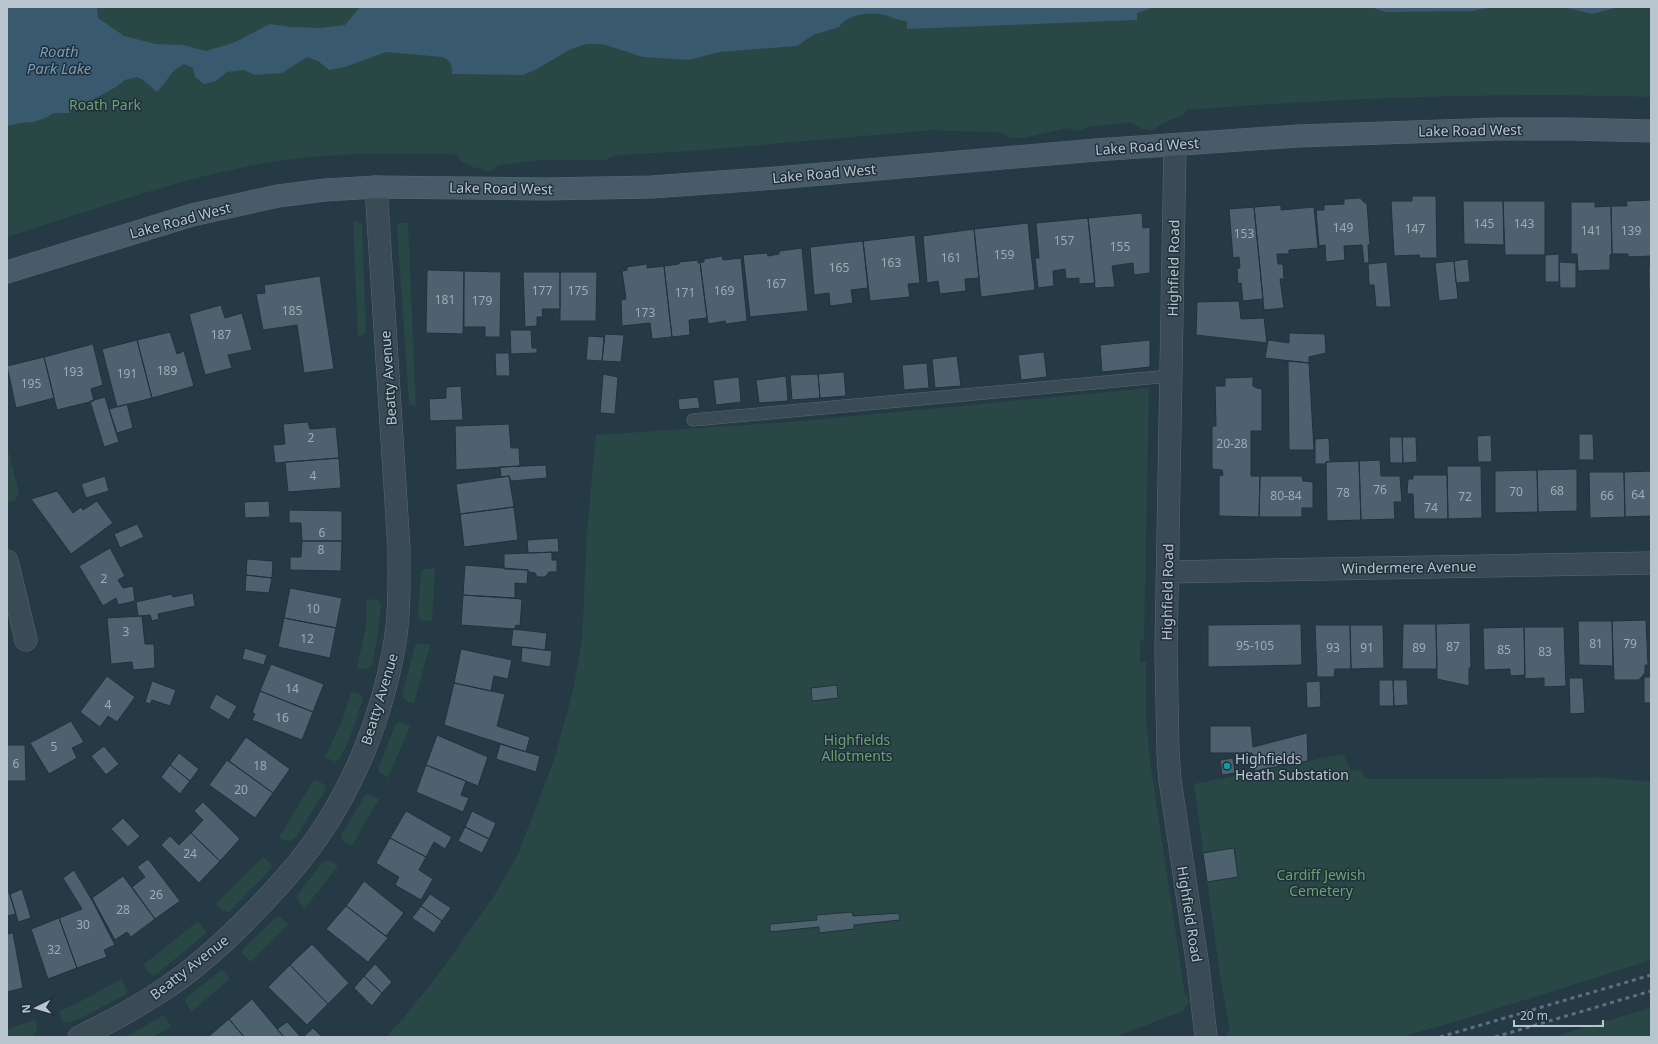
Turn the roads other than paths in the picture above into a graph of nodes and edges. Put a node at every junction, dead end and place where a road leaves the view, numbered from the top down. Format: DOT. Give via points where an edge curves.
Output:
graph roads {
  1 [pos="1651,131"];
  2 [pos="1175,144"];
  3 [pos="376,187"];
  4 [pos="7,272"];
  5 [pos="1170,376"];
  6 [pos="693,420"];
  7 [pos="7,561"];
  8 [pos="1651,563"];
  9 [pos="1168,572"];
  10 [pos="26,640"];
  11 [pos="78,1037"];
  12 [pos="1206,1037"];
  1 -- 2 [label="street, Lake Road West" via="1428,131"];
  2 -- 3 [label="street, Lake Road West" via="652,187"];
  2 -- 5 [label="street, Highfield Road"];
  3 -- 4 [label="street, Lake Road West" via="301,192 236,204 185,217"];
  3 -- 11 [label="street, Beatty Avenue" via="399,557 399,605 395,648 375,722 357,767 318,837 277,888 224,942 164,990"];
  5 -- 6 [label="lane"];
  5 -- 9 [label="street, Highfield Road"];
  7 -- 10 [label="street"];
  8 -- 9 [label="street, Windermere Avenue"];
  9 -- 12 [label="street, Highfield Road" via="1166,650 1170,780"];
}
